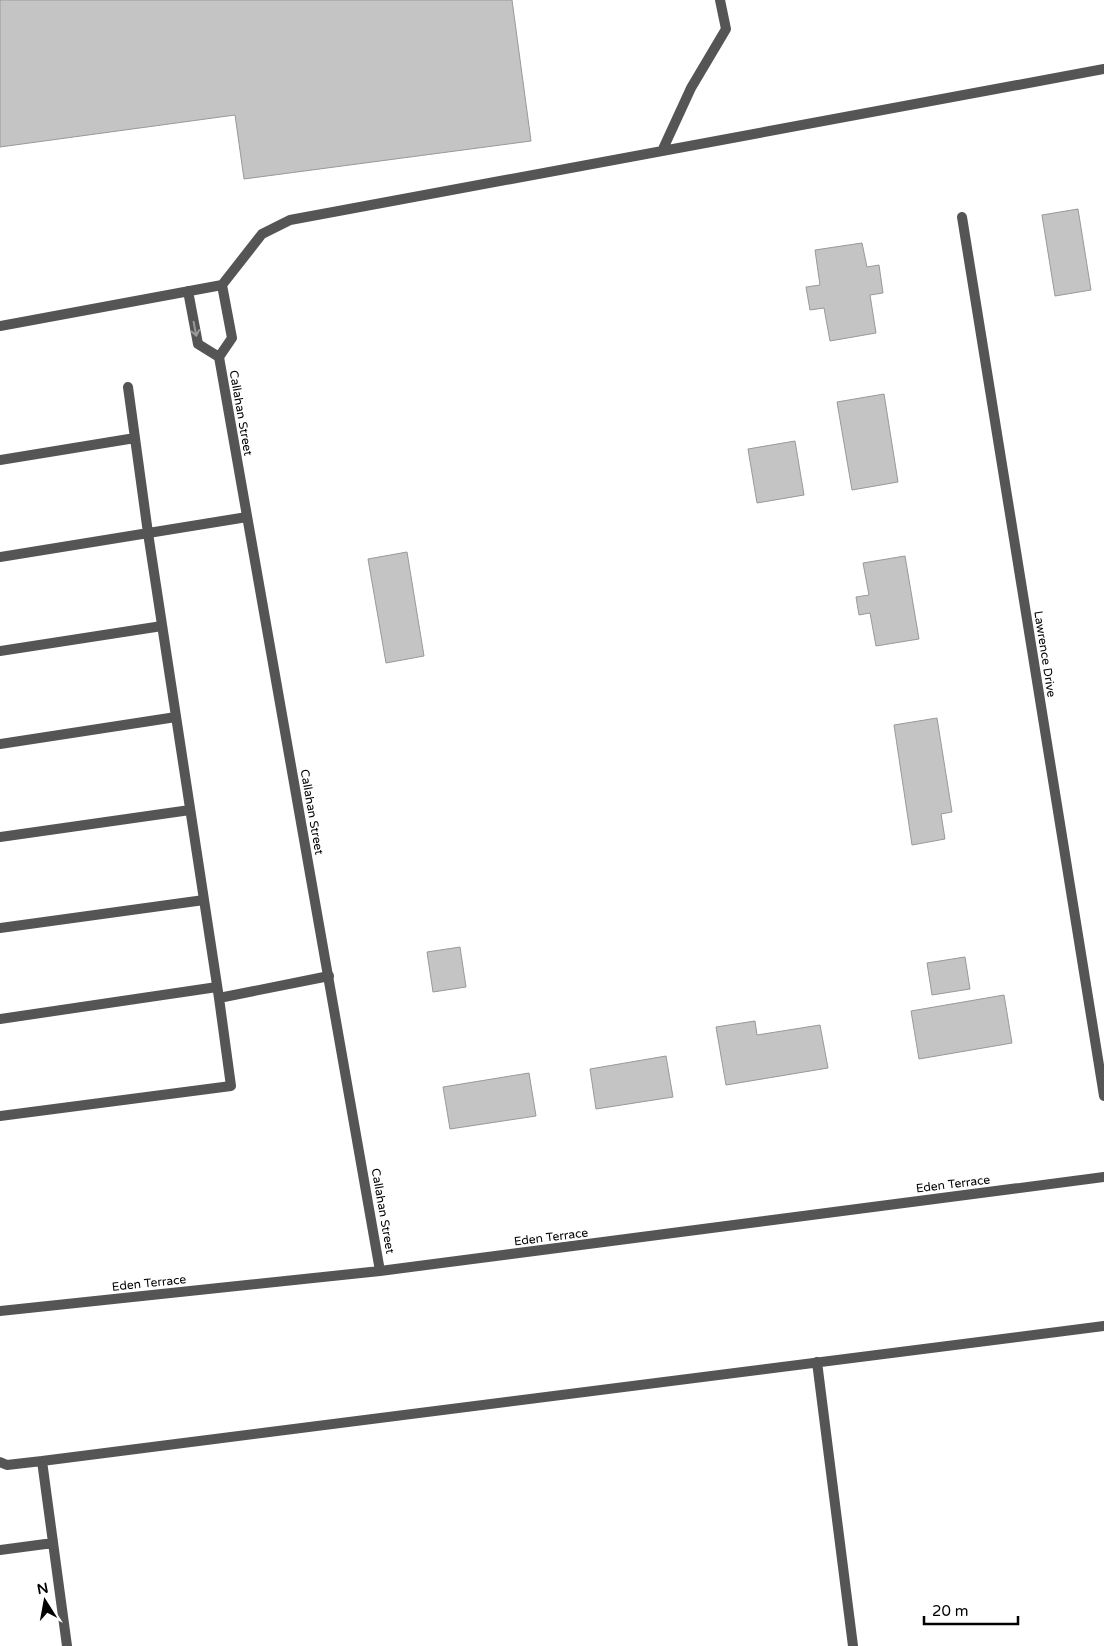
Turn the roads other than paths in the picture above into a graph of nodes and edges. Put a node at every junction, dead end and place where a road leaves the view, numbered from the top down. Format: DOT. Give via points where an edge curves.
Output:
graph roads {
  1 [pos="720,0"];
  2 [pos="1104,69"];
  3 [pos="662,151"];
  4 [pos="962,217"];
  5 [pos="222,285"];
  6 [pos="188,291"];
  7 [pos="0,326"];
  8 [pos="219,357"];
  9 [pos="128,388"];
  10 [pos="135,438"];
  11 [pos="0,460"];
  12 [pos="247,518"];
  13 [pos="148,533"];
  14 [pos="0,557"];
  15 [pos="162,626"];
  16 [pos="0,651"];
  17 [pos="176,717"];
  18 [pos="0,744"];
  19 [pos="190,810"];
  20 [pos="0,837"];
  21 [pos="204,900"];
  22 [pos="0,928"];
  23 [pos="329,976"];
  24 [pos="217,987"];
  25 [pos="219,998"];
  26 [pos="0,1019"];
  27 [pos="1104,1096"];
  28 [pos="0,1116"];
  29 [pos="1104,1177"];
  30 [pos="380,1272"];
  31 [pos="0,1311"];
  32 [pos="1104,1326"];
  33 [pos="817,1362"];
  34 [pos="42,1461"];
  35 [pos="0,1462"];
  36 [pos="53,1544"];
  37 [pos="0,1550"];
  38 [pos="67,1646"];
  39 [pos="853,1646"];
  1 -- 3 [label="street" via="726,29 691,88"];
  2 -- 3 [label="street"];
  3 -- 5 [label="street" via="290,220 262,234"];
  4 -- 27 [label="street, Lawrence Drive"];
  5 -- 6 [label="street"];
  5 -- 8 [label="street" via="232,338"];
  6 -- 7 [label="street"];
  6 -- 8 [label="street, one-way" via="198,344"];
  8 -- 12 [label="street, Callahan Street"];
  9 -- 10 [label="street"];
  10 -- 11 [label="street"];
  10 -- 13 [label="street"];
  12 -- 13 [label="street"];
  12 -- 23 [label="street, Callahan Street"];
  13 -- 14 [label="street"];
  13 -- 15 [label="street"];
  15 -- 16 [label="street"];
  15 -- 17 [label="street"];
  17 -- 18 [label="street"];
  17 -- 19 [label="street"];
  19 -- 20 [label="street"];
  19 -- 21 [label="street"];
  21 -- 22 [label="street"];
  21 -- 24 [label="street"];
  23 -- 25 [label="street"];
  23 -- 30 [label="street, Callahan Street"];
  24 -- 25 [label="street"];
  24 -- 26 [label="street"];
  25 -- 28 [label="street" via="231,1086"];
  29 -- 30 [label="street, Eden Terrace"];
  30 -- 31 [label="street, Eden Terrace"];
  32 -- 33 [label="street"];
  33 -- 34 [label="street"];
  33 -- 39 [label="street"];
  34 -- 35 [label="street" via="7,1465"];
  34 -- 36 [label="street"];
  36 -- 37 [label="street"];
  36 -- 38 [label="street"];
}
